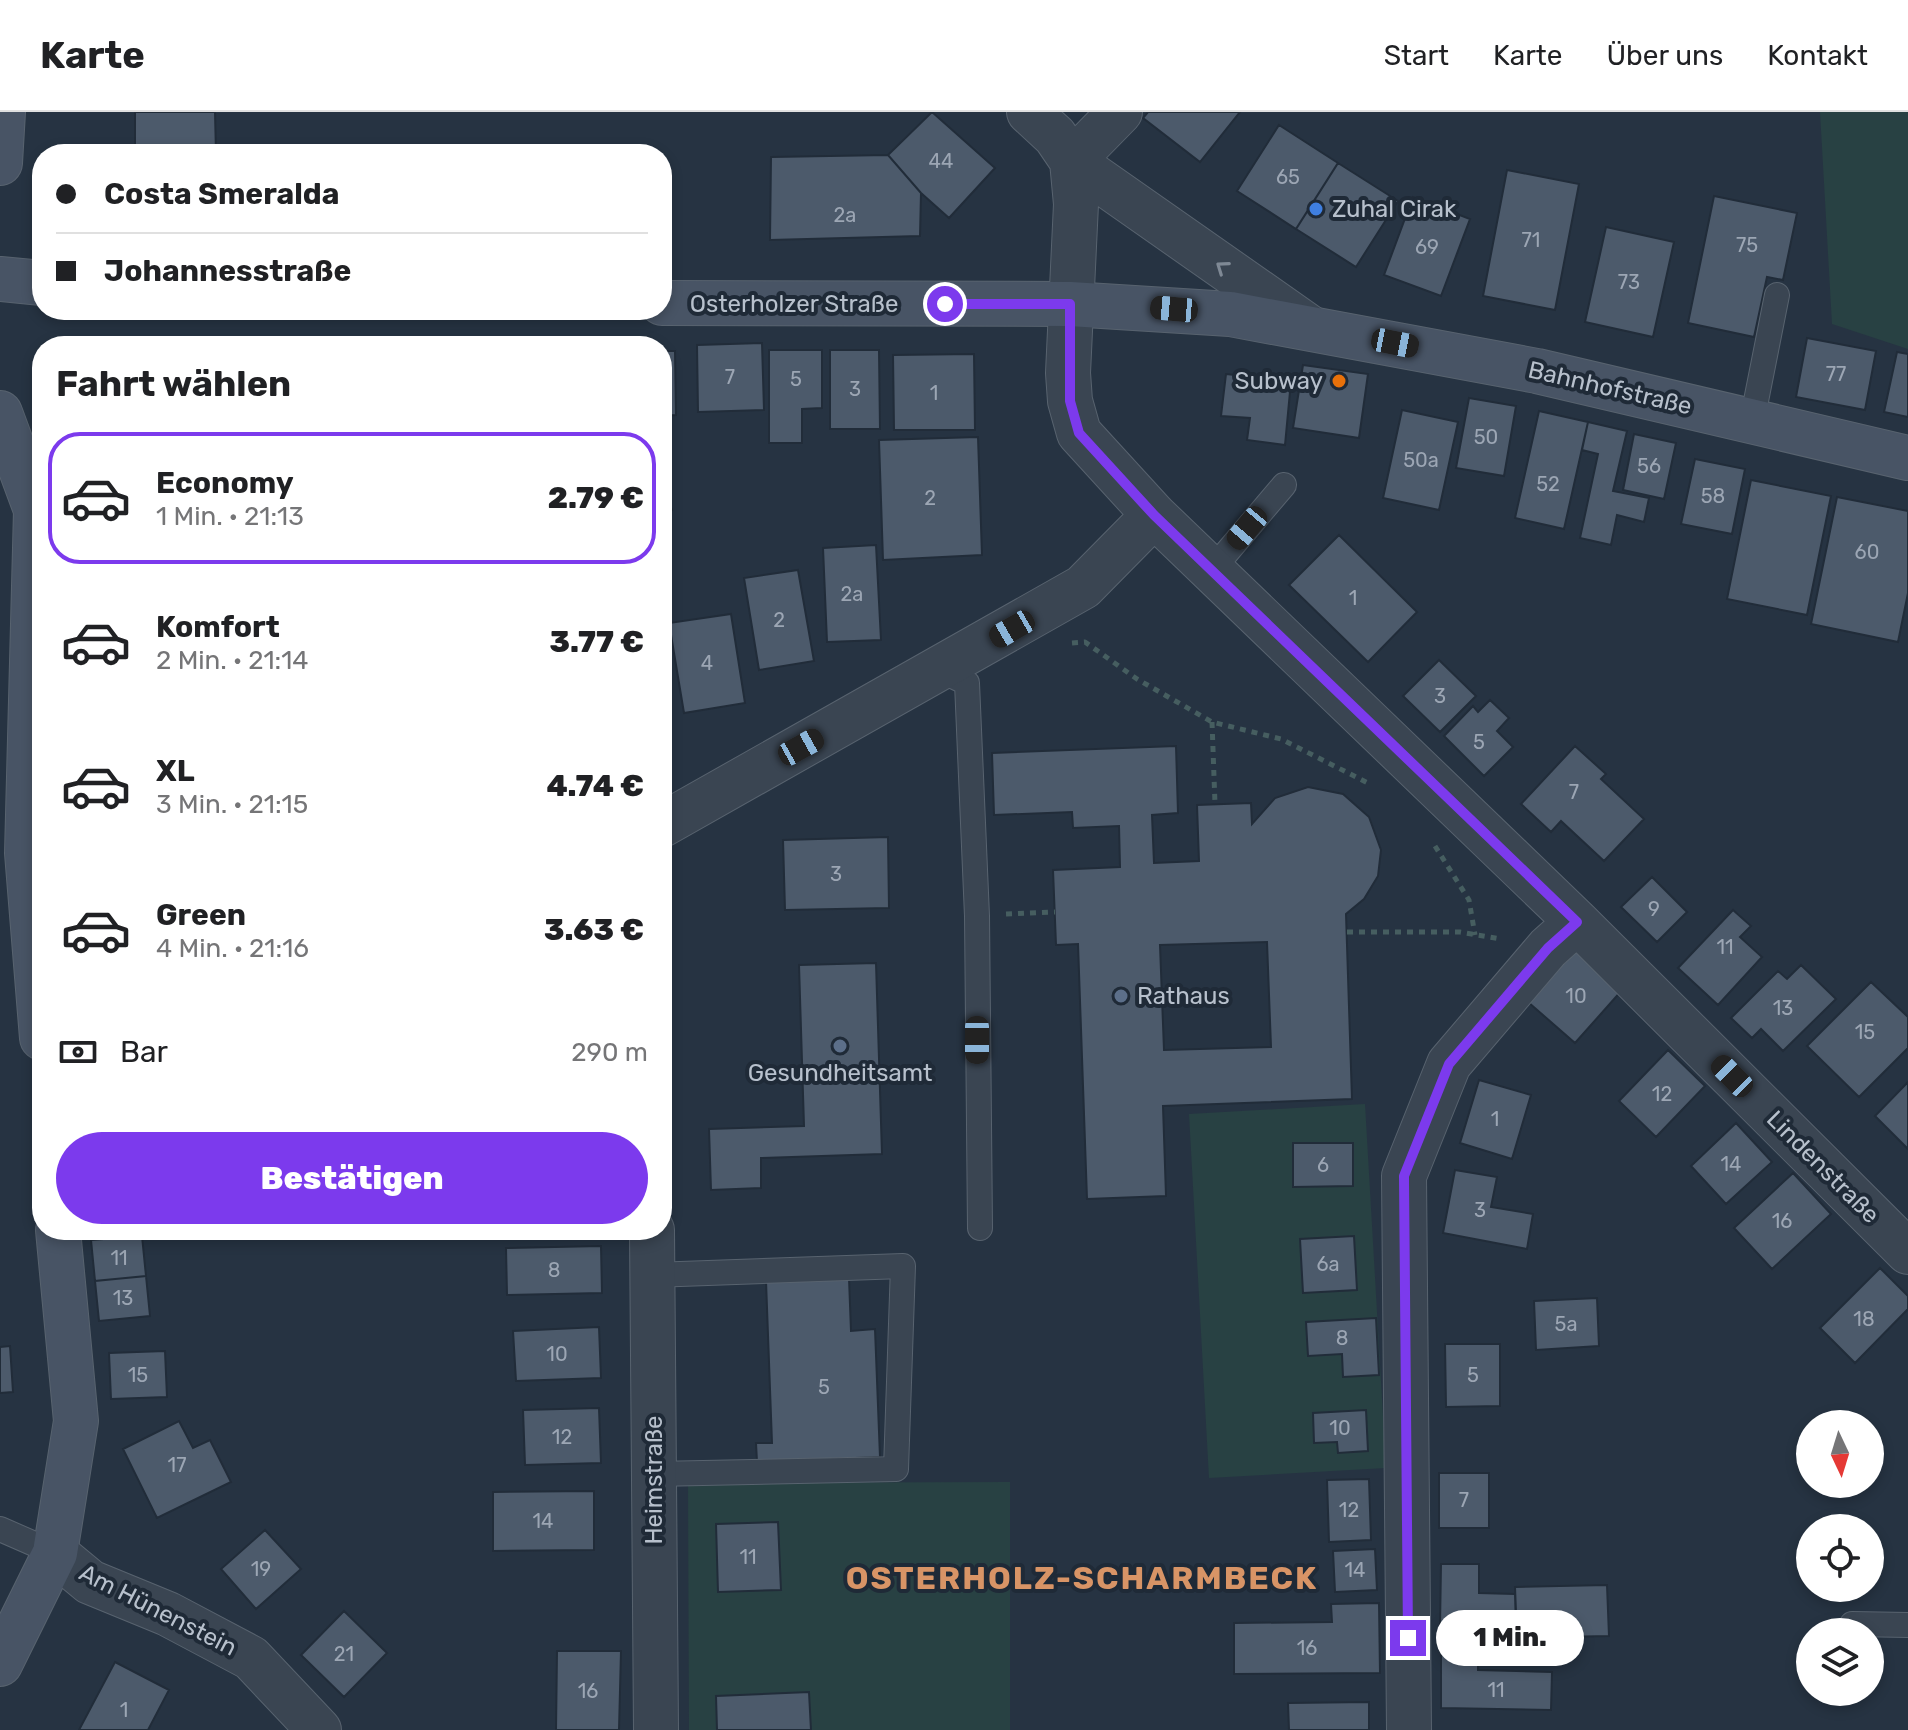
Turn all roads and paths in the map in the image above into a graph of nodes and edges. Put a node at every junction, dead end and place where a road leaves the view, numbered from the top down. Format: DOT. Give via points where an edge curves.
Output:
graph roads {
  1 [pos="3,112"];
  2 [pos="1029,112"];
  3 [pos="1120,112"];
  4 [pos="1072,161"];
  5 [pos="0,163"];
  6 [pos="0,279"];
  7 [pos="32,282"];
  8 [pos="1777,295"];
  9 [pos="672,303"];
  10 [pos="1070,304"];
  11 [pos="1309,327"];
  12 [pos="0,413"];
  13 [pos="1752,421"];
  14 [pos="1908,458"];
  15 [pos="1284,485"];
  16 [pos="32,499"];
  17 [pos="1154,515"];
  18 [pos="1211,571"];
  19 [pos="32,615"];
  20 [pos="1056,644"];
  21 [pos="940,670"];
  22 [pos="1212,722"];
  23 [pos="1373,785"];
  24 [pos="1215,804"];
  25 [pos="672,819"];
  26 [pos="1434,844"];
  27 [pos="23,851"];
  28 [pos="1055,912"];
  29 [pos="977,916"];
  30 [pos="1347,932"];
  31 [pos="1475,935"];
  32 [pos="1563,935"];
  33 [pos="32,940"];
  34 [pos="980,1228"];
  35 [pos="59,1240"];
  36 [pos="652,1240"];
  37 [pos="1908,1252"];
  38 [pos="652,1275"];
  39 [pos="654,1474"];
  40 [pos="0,1529"];
  41 [pos="55,1553"];
  42 [pos="1884,1625"];
  43 [pos="1908,1625"];
  44 [pos="0,1664"];
  45 [pos="319,1730"];
  46 [pos="656,1730"];
  47 [pos="1409,1730"];
  1 -- 5 [label="street"];
  2 -- 4 [label="street, Bahnhofstraße"];
  3 -- 4 [label="street"];
  4 -- 10 [label="street" via="1076,204"];
  11 -- 4 [label="street, Bahnhofstraße, one-way"];
  6 -- 7 [label="street"];
  8 -- 13 [label="lane"];
  9 -- 10 [label="street, Osterholzer Straße"];
  10 -- 11 [label="street, Bahnhofstraße" via="1216,312"];
  10 -- 17 [label="street, Lindenstraße" via="1070,401 1079,433"];
  11 -- 13 [label="street, Bahnhofstraße" via="1537,371"];
  12 -- 16 [label="street"];
  13 -- 14 [label="street, Bahnhofstraße"];
  15 -- 18 [label="lane"];
  17 -- 18 [label="street, Lindenstraße"];
  17 -- 21 [label="street" via="1083,587"];
  18 -- 32 [label="street, Lindenstraße"];
  19 -- 27 [label="street"];
  20 -- 22 [label="path" via="1085,642"];
  21 -- 25 [label="street"];
  21 -- 29 [label="lane" via="967,683"];
  22 -- 23 [label="path" via="1281,739"];
  22 -- 24 [label="path"];
  26 -- 31 [label="path" via="1469,900"];
  27 -- 33 [label="street"];
  28 -- 29 [label="path"];
  29 -- 34 [label="lane"];
  30 -- 31 [label="path"];
  31 -- 32 [label="path"];
  32 -- 37 [label="street, Lindenstraße"];
  32 -- 47 [label="street" via="1449,1064 1404,1176"];
  35 -- 41 [label="street, Am Hünenstein" via="76,1421"];
  36 -- 38 [label="street, Heimstraße"];
  38 -- 39 [label="street, Heimstraße"];
  38 -- 39 [label="lane" via="903,1266 896,1469"];
  39 -- 46 [label="street, Heimstraße"];
  40 -- 41 [label="lane"];
  41 -- 44 [label="street"];
  41 -- 45 [label="street, Am Hünenstein" via="90,1582 168,1614 251,1658"];
  42 -- 43 [label="lane"];
}
